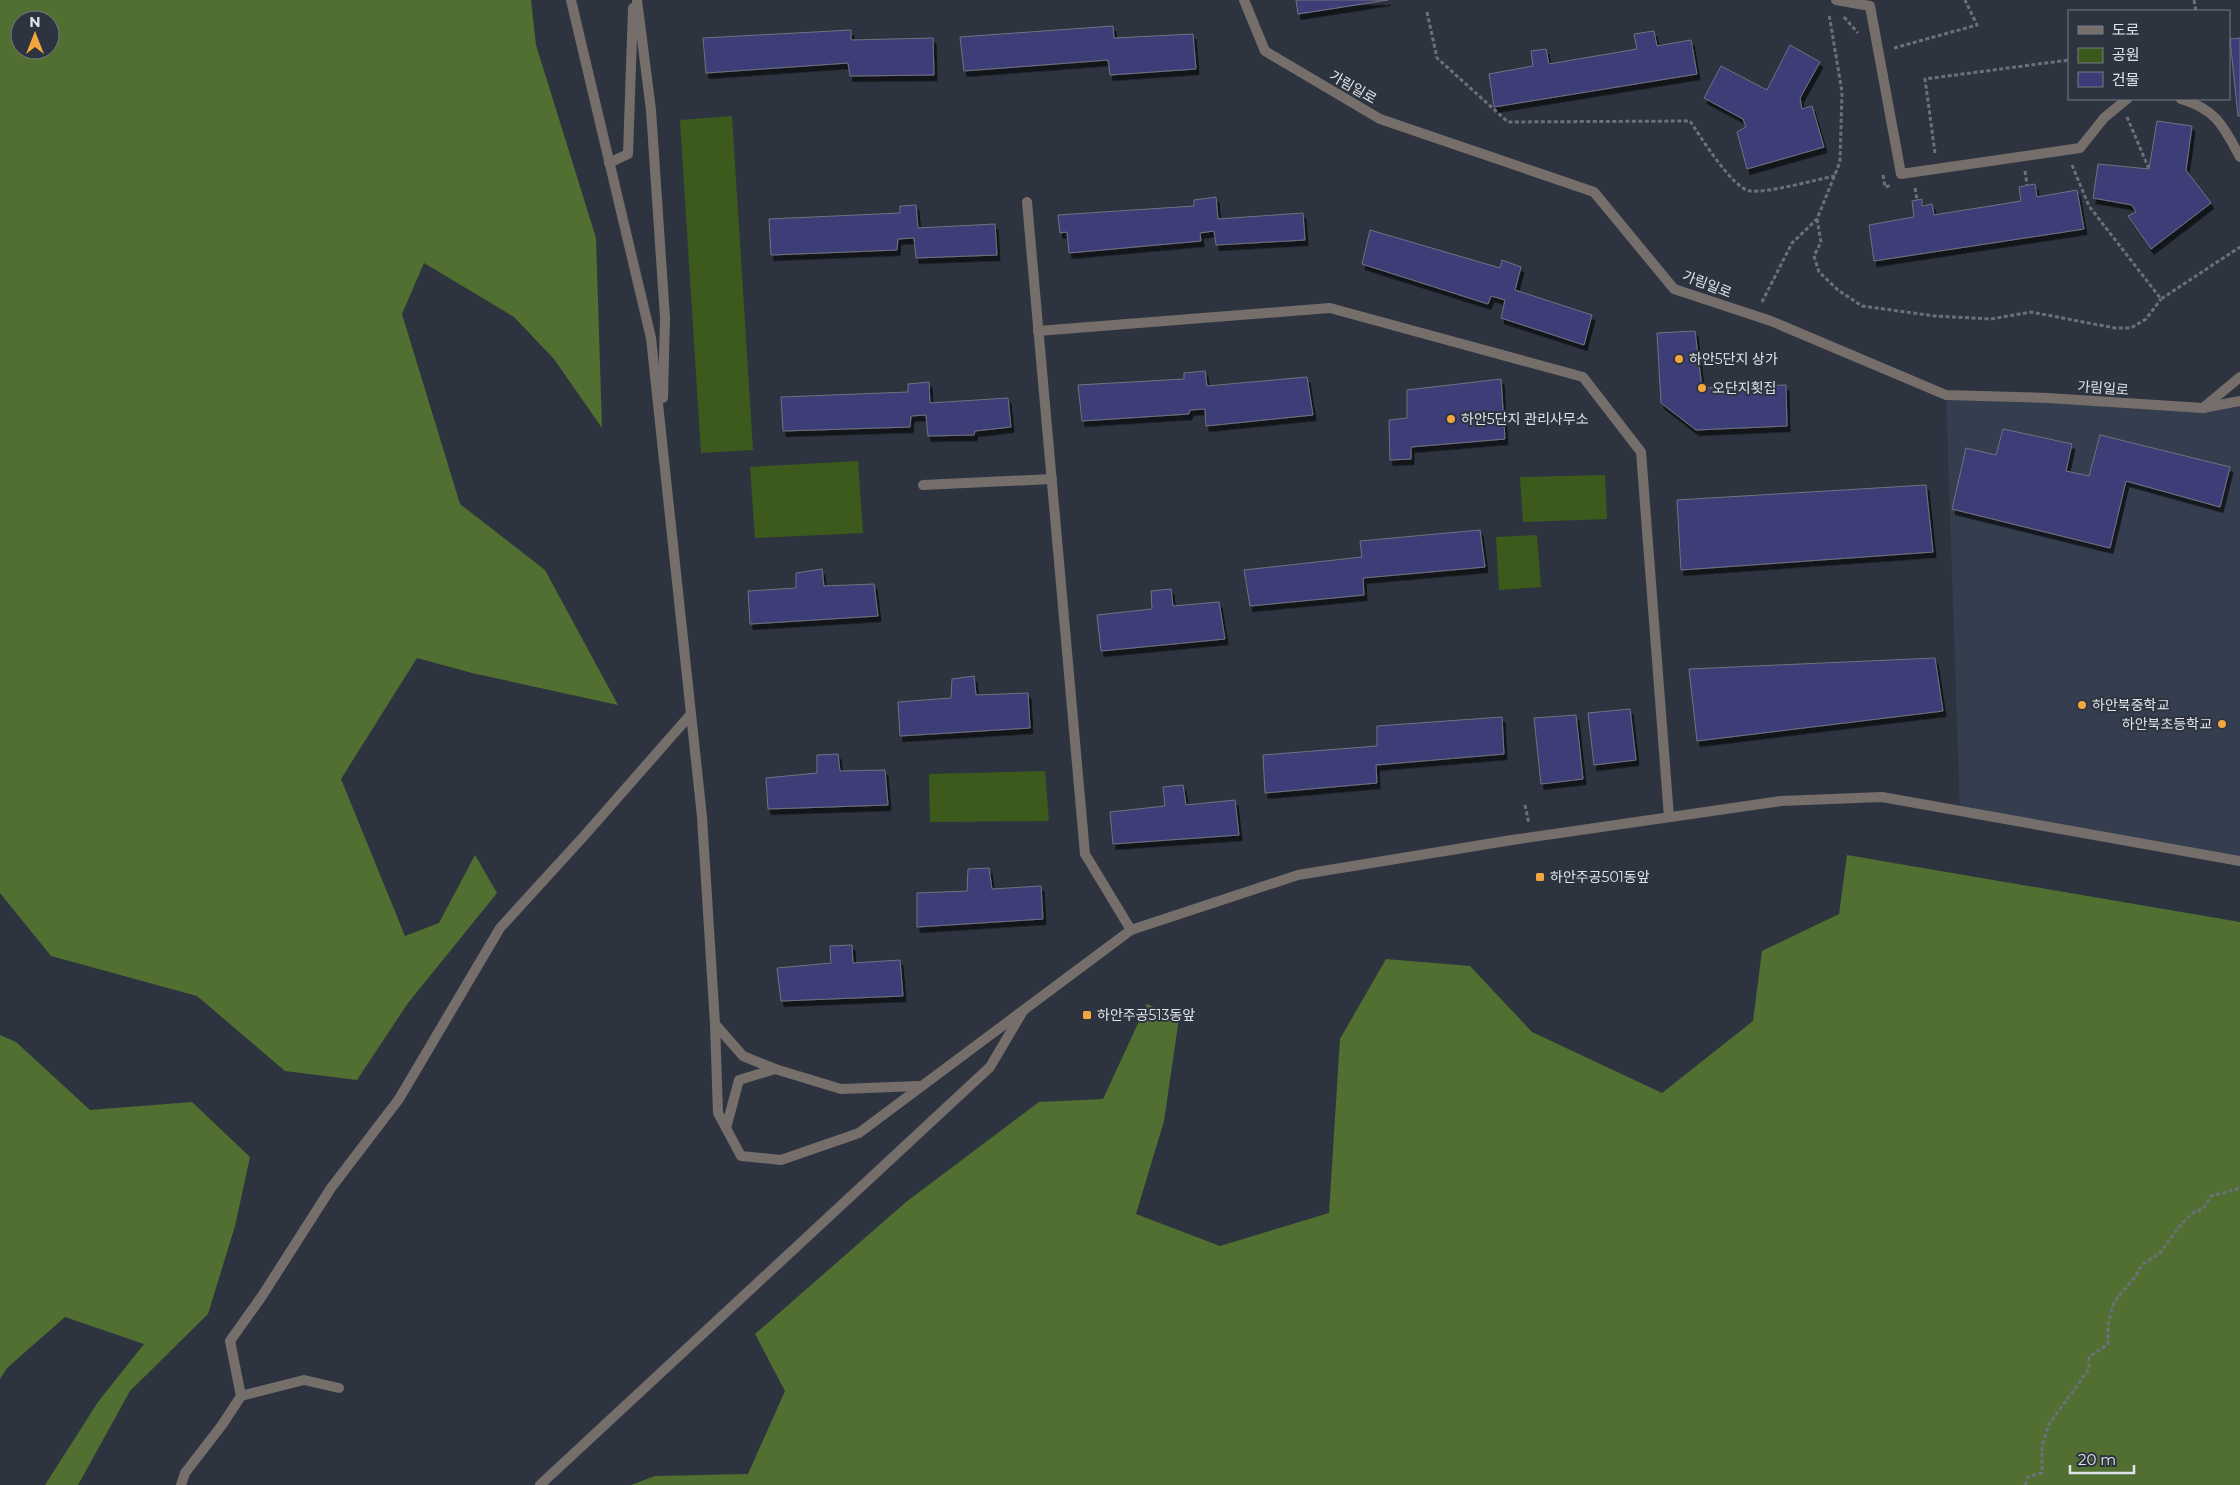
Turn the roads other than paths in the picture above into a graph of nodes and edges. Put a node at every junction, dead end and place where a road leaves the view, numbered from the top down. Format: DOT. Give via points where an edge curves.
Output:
graph roads {
  1 [pos="571,0"];
  2 [pos="635,0"];
  3 [pos="1244,0"];
  4 [pos="1836,0"];
  5 [pos="2184,100"];
  6 [pos="2124,102"];
  7 [pos="2240,157"];
  8 [pos="609,163"];
  9 [pos="1028,202"];
  10 [pos="1038,331"];
  11 [pos="2240,377"];
  12 [pos="2240,401"];
  13 [pos="2204,408"];
  14 [pos="662,440"];
  15 [pos="1052,479"];
  16 [pos="923,485"];
  17 [pos="691,714"];
  18 [pos="1669,817"];
  19 [pos="2240,861"];
  20 [pos="1131,930"];
  21 [pos="1025,1008"];
  22 [pos="715,1024"];
  23 [pos="775,1069"];
  24 [pos="919,1086"];
  25 [pos="726,1128"];
  26 [pos="339,1388"];
  27 [pos="241,1396"];
  28 [pos="180,1485"];
  29 [pos="540,1485"];
  1 -- 8 [label="street"];
  2 -- 8 [label="street" via="628,154"];
  2 -- 14 [label="street" via="651,110 665,318"];
  3 -- 13 [label="street, 가림일로" via="1264,51 1380,119 1594,192 1674,289 1755,316 1946,395"];
  4 -- 6 [label="street" via="1870,6 1901,174 2080,148 2104,118"];
  5 -- 7 [label="street" via="2198,104 2223,124"];
  8 -- 14 [label="street" via="651,338"];
  9 -- 10 [label="street"];
  10 -- 15 [label="street"];
  10 -- 18 [label="street" via="1330,308 1583,377 1640,452"];
  11 -- 13 [label="street"];
  12 -- 13 [label="street, 가림일로"];
  14 -- 17 [label="street"];
  15 -- 16 [label="street"];
  15 -- 20 [label="street" via="1085,854"];
  17 -- 22 [label="street" via="702,817"];
  17 -- 27 [label="street" via="500,928 400,1099 331,1188 230,1341"];
  18 -- 19 [label="street" via="1781,801 1882,797"];
  18 -- 20 [label="street" via="1298,875"];
  20 -- 21 [label="street"];
  21 -- 24 [label="street"];
  21 -- 29 [label="street" via="990,1067"];
  22 -- 23 [label="street" via="744,1056"];
  22 -- 25 [label="street" via="718,1113"];
  23 -- 24 [label="street" via="841,1089"];
  23 -- 25 [label="street" via="740,1080"];
  24 -- 25 [label="street" via="859,1133 781,1160 742,1156"];
  26 -- 27 [label="street" via="304,1380"];
  27 -- 28 [label="street" via="185,1473"];
}
